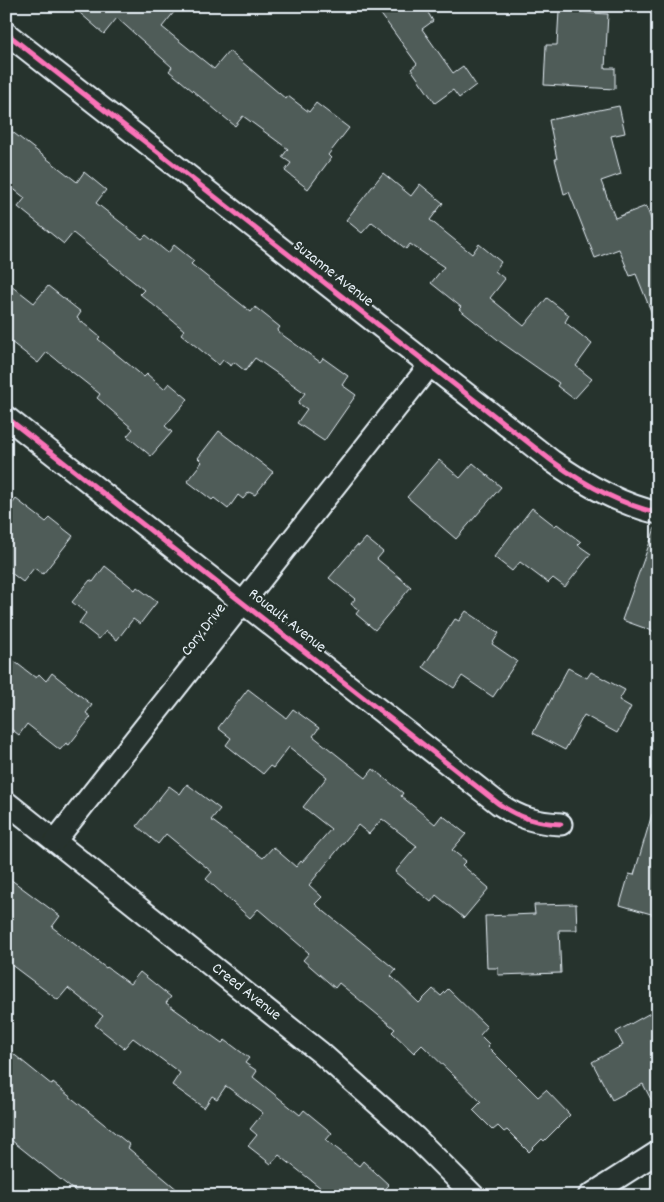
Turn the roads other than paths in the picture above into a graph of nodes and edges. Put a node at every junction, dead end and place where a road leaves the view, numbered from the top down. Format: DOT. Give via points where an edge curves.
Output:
graph roads {
  1 [pos="6,33"];
  2 [pos="430,365"];
  3 [pos="6,417"];
  4 [pos="658,513"];
  5 [pos="242,602"];
  6 [pos="6,802"];
  7 [pos="561,824"];
  8 [pos="55,841"];
  9 [pos="658,1152"];
  10 [pos="474,1196"];
  11 [pos="589,1196"];
  1 -- 2 [label="street, Suzanne Avenue"];
  2 -- 4 [label="street, Suzanne Avenue" via="570,474 623,502"];
  2 -- 5 [label="street, Cory Drive"];
  3 -- 5 [label="street, Rouault Avenue"];
  5 -- 7 [label="street, Rouault Avenue" via="510,812 534,822"];
  5 -- 8 [label="street, Cory Drive"];
  6 -- 8 [label="street, Creed Avenue"];
  8 -- 10 [label="street, Creed Avenue" via="321,1052 415,1137"];
  9 -- 11 [label="street"];
}
